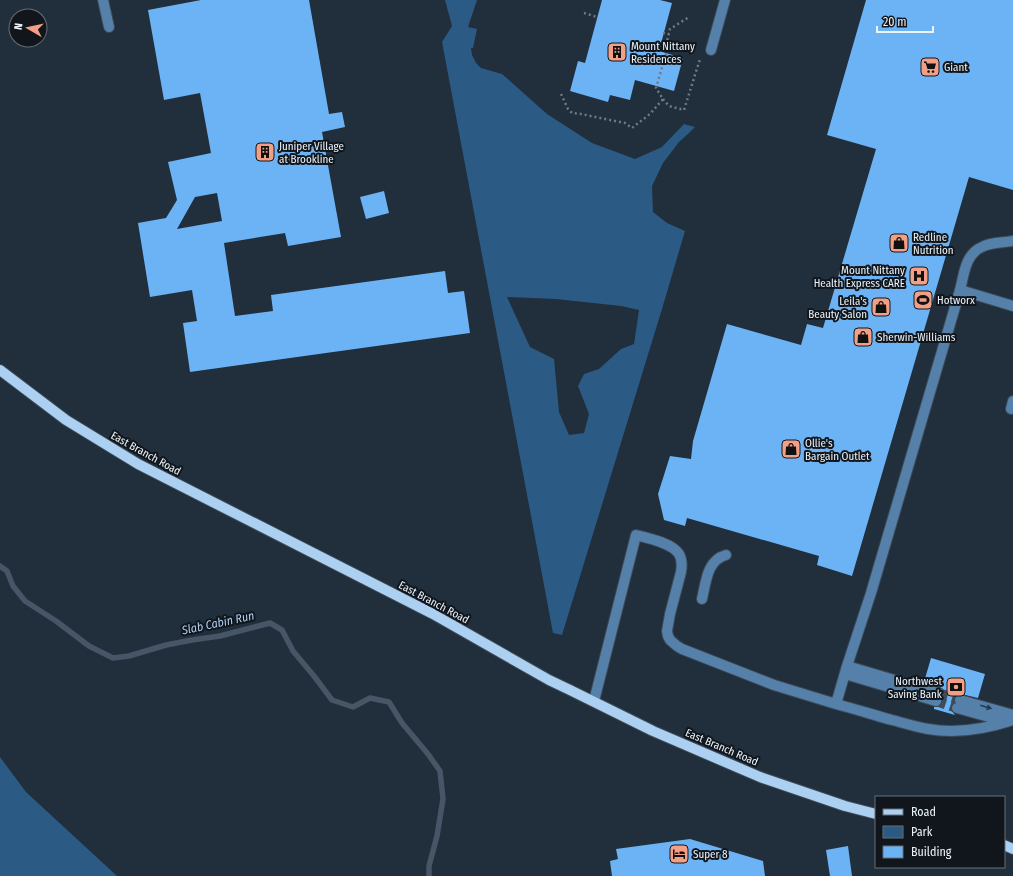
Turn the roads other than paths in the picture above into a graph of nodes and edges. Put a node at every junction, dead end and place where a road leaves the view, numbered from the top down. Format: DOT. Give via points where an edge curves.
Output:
graph roads {
  1 [pos="103,0"];
  2 [pos="725,0"];
  3 [pos="109,27"];
  4 [pos="711,50"];
  5 [pos="1013,241"];
  6 [pos="960,290"];
  7 [pos="1013,306"];
  8 [pos="0,370"];
  9 [pos="726,555"];
  10 [pos="702,599"];
  11 [pos="846,670"];
  12 [pos="937,697"];
  13 [pos="594,701"];
  14 [pos="836,704"];
  15 [pos="959,704"];
  16 [pos="1011,719"];
  17 [pos="875,814"];
  1 -- 3 [label="lane"];
  2 -- 4 [label="lane"];
  5 -- 6 [label="lane" via="986,245 973,252"];
  6 -- 7 [label="lane"];
  6 -- 11 [label="lane"];
  8 -- 13 [label="main road, East Branch Road" via="66,420 138,464 433,614 549,680"];
  9 -- 10 [label="lane" via="712,564"];
  11 -- 12 [label="lane"];
  11 -- 14 [label="lane"];
  13 -- 14 [label="lane" via="636,535 660,542 679,553 681,572 668,625 668,636 674,644 774,685"];
  13 -- 17 [label="main road, East Branch Road" via="653,731 760,777"];
  14 -- 16 [label="lane" via="934,730 976,730 993,727"];
  15 -- 16 [label="lane, one-way"];
}
